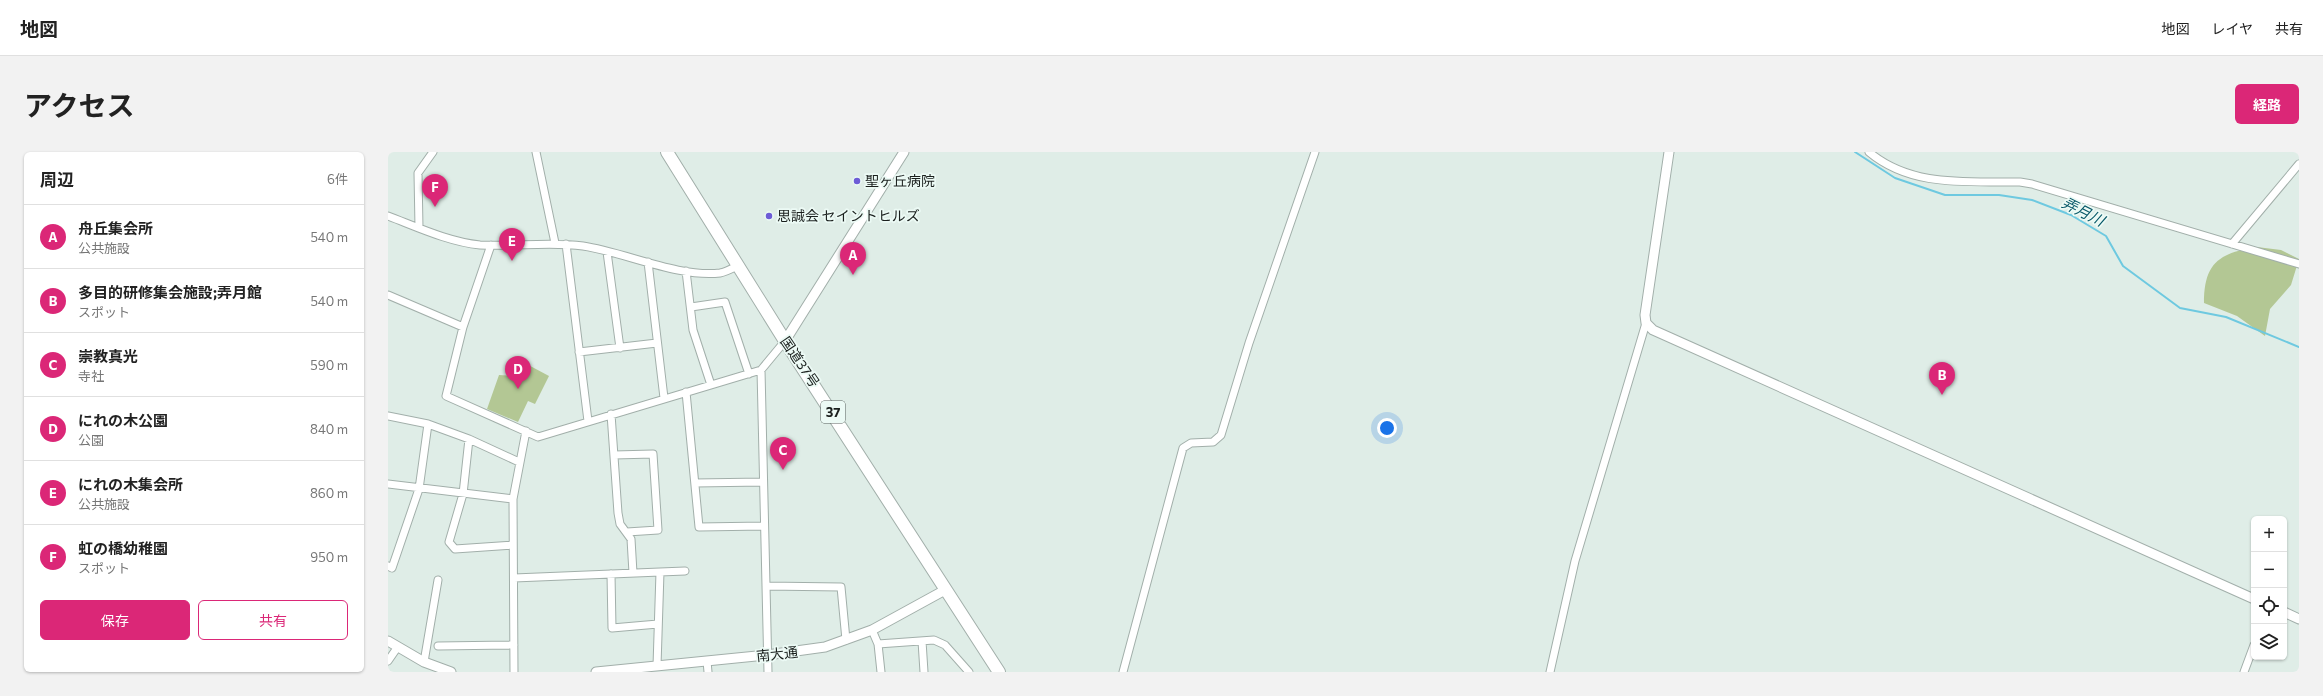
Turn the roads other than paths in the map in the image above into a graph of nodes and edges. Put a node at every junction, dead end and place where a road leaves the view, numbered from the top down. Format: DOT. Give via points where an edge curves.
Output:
graph roads {
  1 [pos="433,152"];
  2 [pos="536,152"];
  3 [pos="667,152"];
  4 [pos="904,152"];
  5 [pos="1315,152"];
  6 [pos="1668,152"];
  7 [pos="1870,152"];
  8 [pos="2299,164"];
  9 [pos="388,216"];
  10 [pos="419,228"];
  11 [pos="555,242"];
  12 [pos="566,244"];
  13 [pos="2232,244"];
  14 [pos="491,245"];
  15 [pos="607,252"];
  16 [pos="648,262"];
  17 [pos="2299,264"];
  18 [pos="739,265"];
  19 [pos="686,271"];
  20 [pos="388,295"];
  21 [pos="690,307"];
  22 [pos="1646,323"];
  23 [pos="463,327"];
  24 [pos="785,341"];
  25 [pos="658,343"];
  26 [pos="620,348"];
  27 [pos="579,352"];
  28 [pos="761,370"];
  29 [pos="749,374"];
  30 [pos="711,385"];
  31 [pos="686,392"];
  32 [pos="664,398"];
  33 [pos="611,414"];
  34 [pos="388,416"];
  35 [pos="588,421"];
  36 [pos="428,424"];
  37 [pos="526,431"];
  38 [pos="468,439"];
  39 [pos="614,455"];
  40 [pos="519,462"];
  41 [pos="764,482"];
  42 [pos="695,483"];
  43 [pos="388,484"];
  44 [pos="419,489"];
  45 [pos="463,494"];
  46 [pos="514,499"];
  47 [pos="764,526"];
  48 [pos="627,532"];
  49 [pos="513,545"];
  50 [pos="388,566"];
  51 [pos="685,571"];
  52 [pos="660,572"];
  53 [pos="633,573"];
  54 [pos="611,574"];
  55 [pos="514,578"];
  56 [pos="438,580"];
  57 [pos="766,586"];
  58 [pos="945,590"];
  59 [pos="2251,598"];
  60 [pos="2287,613"];
  61 [pos="2299,619"];
  62 [pos="658,624"];
  63 [pos="872,630"];
  64 [pos="846,640"];
  65 [pos="388,641"];
  66 [pos="922,641"];
  67 [pos="878,644"];
  68 [pos="514,645"];
  69 [pos="438,646"];
  70 [pos="397,648"];
  71 [pos="2251,653"];
  72 [pos="767,655"];
  73 [pos="388,661"];
  74 [pos="707,661"];
  75 [pos="424,662"];
  76 [pos="657,666"];
  77 [pos="451,672"];
  78 [pos="514,672"];
  79 [pos="596,672"];
  80 [pos="708,672"];
  81 [pos="768,672"];
  82 [pos="881,672"];
  83 [pos="924,672"];
  84 [pos="969,672"];
  85 [pos="999,672"];
  86 [pos="1123,672"];
  87 [pos="1550,672"];
  88 [pos="2244,672"];
  1 -- 10 [label="street" via="418,173"];
  2 -- 11 [label="street"];
  3 -- 18 [label="highway, 国道37号 / 37"];
  4 -- 24 [label="street"];
  5 -- 86 [label="street" via="1221,435 1213,442 1191,443 1183,448"];
  6 -- 22 [label="street" via="1646,304"];
  7 -- 13 [label="street" via="1890,167 1910,175 1938,181 2032,184"];
  8 -- 13 [label="street"];
  9 -- 10 [label="street"];
  10 -- 14 [label="street" via="462,242"];
  11 -- 12 [label="street"];
  11 -- 14 [label="street"];
  12 -- 15 [label="street"];
  12 -- 27 [label="street"];
  13 -- 17 [label="street"];
  14 -- 23 [label="street"];
  15 -- 16 [label="street"];
  15 -- 26 [label="street"];
  16 -- 19 [label="street"];
  16 -- 25 [label="street"];
  18 -- 19 [label="street" via="721,273"];
  18 -- 24 [label="highway, 国道37号 / 37"];
  19 -- 21 [label="street"];
  20 -- 23 [label="street"];
  21 -- 29 [label="street" via="725,302"];
  21 -- 30 [label="street" via="693,330"];
  22 -- 59 [label="street" via="1660,334"];
  22 -- 87 [label="street" via="1575,561"];
  23 -- 37 [label="street" via="446,396"];
  24 -- 28 [label="street"];
  24 -- 58 [label="highway, 国道37号 / 37"];
  25 -- 26 [label="street"];
  25 -- 32 [label="street"];
  26 -- 27 [label="street"];
  27 -- 35 [label="street"];
  28 -- 29 [label="street"];
  28 -- 41 [label="street"];
  29 -- 30 [label="street"];
  30 -- 31 [label="street"];
  31 -- 32 [label="street"];
  31 -- 42 [label="street"];
  32 -- 33 [label="street"];
  33 -- 35 [label="street"];
  33 -- 39 [label="street"];
  34 -- 36 [label="street"];
  35 -- 37 [label="street" via="538,437"];
  36 -- 38 [label="street"];
  36 -- 44 [label="street"];
  37 -- 40 [label="street"];
  38 -- 40 [label="street"];
  38 -- 45 [label="street"];
  39 -- 48 [label="street" via="618,513 620,524"];
  39 -- 48 [label="street" via="653,454 658,530"];
  40 -- 46 [label="street"];
  41 -- 42 [label="street"];
  41 -- 47 [label="street"];
  42 -- 47 [label="street" via="699,527"];
  43 -- 44 [label="street"];
  44 -- 45 [label="street"];
  44 -- 50 [label="street" via="392,568"];
  45 -- 46 [label="street"];
  45 -- 49 [label="street" via="450,542 452,546 455,549"];
  46 -- 49 [label="street"];
  47 -- 57 [label="street"];
  48 -- 53 [label="street" via="631,539"];
  49 -- 55 [label="street"];
  51 -- 52 [label="street"];
  52 -- 53 [label="street"];
  52 -- 62 [label="street"];
  53 -- 54 [label="street"];
  54 -- 55 [label="street"];
  54 -- 62 [label="street" via="612,628"];
  55 -- 68 [label="street"];
  56 -- 75 [label="street"];
  57 -- 64 [label="street" via="841,587"];
  57 -- 72 [label="street"];
  58 -- 63 [label="street, 南大通"];
  58 -- 85 [label="highway, 国道37号 / 37"];
  60 -- 61 [label="street"];
  62 -- 76 [label="street"];
  63 -- 64 [label="street, 南大通"];
  63 -- 67 [label="street"];
  64 -- 72 [label="street, 南大通" via="811,649"];
  65 -- 70 [label="street"];
  66 -- 67 [label="street"];
  66 -- 83 [label="street"];
  66 -- 84 [label="street" via="934,640 945,645"];
  67 -- 82 [label="street"];
  68 -- 69 [label="street"];
  68 -- 78 [label="street"];
  70 -- 73 [label="street"];
  70 -- 75 [label="street"];
  71 -- 88 [label="street"];
  72 -- 74 [label="street, 南大通"];
  72 -- 81 [label="street"];
  74 -- 76 [label="street, 南大通"];
  74 -- 80 [label="street"];
  75 -- 77 [label="street"];
  76 -- 79 [label="street, 南大通"];
}
